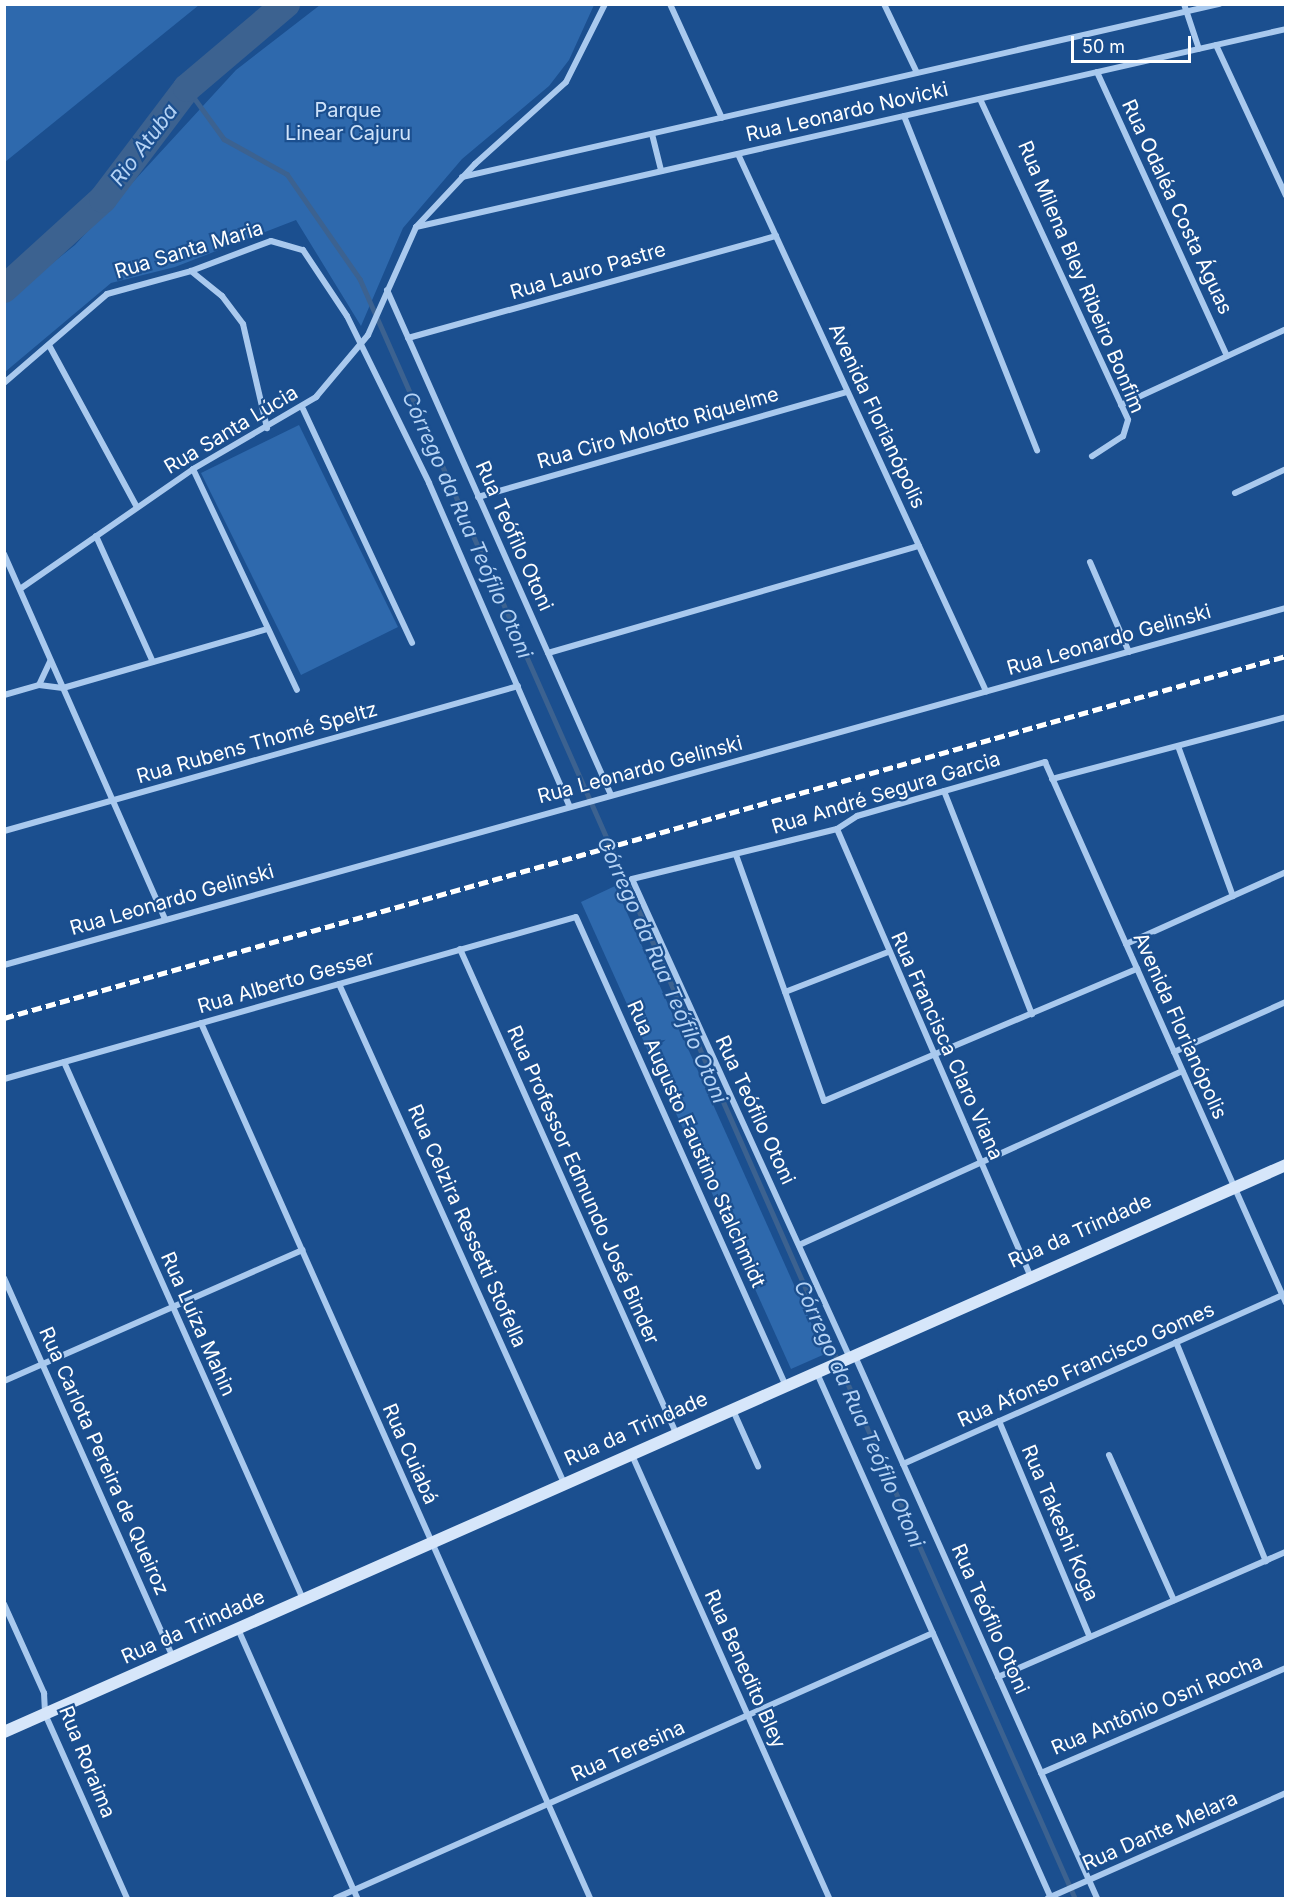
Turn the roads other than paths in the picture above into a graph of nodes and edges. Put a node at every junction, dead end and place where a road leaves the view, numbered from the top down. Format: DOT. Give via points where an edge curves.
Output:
graph roads {
  1 [pos="606,4"];
  2 [pos="670,4"];
  3 [pos="884,4"];
  4 [pos="1184,4"];
  5 [pos="1219,4"];
  6 [pos="1190,11"];
  7 [pos="1286,29"];
  8 [pos="1216,45"];
  9 [pos="1199,49"];
  10 [pos="1097,72"];
  11 [pos="918,73"];
  12 [pos="980,99"];
  13 [pos="904,116"];
  14 [pos="722,118"];
  15 [pos="652,134"];
  16 [pos="738,154"];
  17 [pos="661,171"];
  18 [pos="461,177"];
  19 [pos="1286,196"];
  20 [pos="416,227"];
  21 [pos="776,236"];
  22 [pos="191,271"];
  23 [pos="387,290"];
  24 [pos="1286,329"];
  25 [pos="408,338"];
  26 [pos="362,345"];
  27 [pos="50,347"];
  28 [pos="1227,356"];
  29 [pos="4,383"];
  30 [pos="847,392"];
  31 [pos="1121,405"];
  32 [pos="303,409"];
  33 [pos="267,428"];
  34 [pos="1037,450"];
  35 [pos="1092,456"];
  36 [pos="1286,469"];
  37 [pos="193,470"];
  38 [pos="1235,493"];
  39 [pos="478,497"];
  40 [pos="137,507"];
  41 [pos="96,536"];
  42 [pos="918,546"];
  43 [pos="5,554"];
  44 [pos="1090,562"];
  45 [pos="20,589"];
  46 [pos="1286,608"];
  47 [pos="268,629"];
  48 [pos="412,643"];
  49 [pos="1129,652"];
  50 [pos="548,653"];
  51 [pos="50,658"];
  52 [pos="153,662"];
  53 [pos="39,685"];
  54 [pos="518,686"];
  55 [pos="63,688"];
  56 [pos="297,690"];
  57 [pos="986,691"];
  58 [pos="4,695"];
  59 [pos="1286,717"];
  60 [pos="1178,746"];
  61 [pos="1045,762"];
  62 [pos="1052,779"];
  63 [pos="944,791"];
  64 [pos="611,795"];
  65 [pos="113,801"];
  66 [pos="570,807"];
  67 [pos="837,829"];
  68 [pos="4,831"];
  69 [pos="736,855"];
  70 [pos="1286,872"];
  71 [pos="632,879"];
  72 [pos="1233,896"];
  73 [pos="576,917"];
  74 [pos="165,919"];
  75 [pos="1126,944"];
  76 [pos="460,950"];
  77 [pos="888,952"];
  78 [pos="4,965"];
  79 [pos="1137,969"];
  80 [pos="339,984"];
  81 [pos="785,992"];
  82 [pos="1286,1002"];
  83 [pos="1032,1014"];
  84 [pos="201,1023"];
  85 [pos="1174,1052"];
  86 [pos="932,1056"];
  87 [pos="64,1062"];
  88 [pos="1182,1071"];
  89 [pos="4,1079"];
  90 [pos="980,1163"];
  91 [pos="1286,1165"];
  92 [pos="1232,1185"];
  93 [pos="799,1245"];
  94 [pos="302,1250"];
  95 [pos="1030,1275"];
  96 [pos="4,1278"];
  97 [pos="1282,1295"];
  98 [pos="1286,1303"];
  99 [pos="173,1307"];
  100 [pos="1176,1342"];
  101 [pos="851,1355"];
  102 [pos="43,1365"];
  103 [pos="816,1370"];
  104 [pos="4,1382"];
  105 [pos="785,1384"];
  106 [pos="732,1408"];
  107 [pos="999,1421"];
  108 [pos="675,1433"];
  109 [pos="631,1453"];
  110 [pos="1109,1455"];
  111 [pos="903,1464"];
  112 [pos="758,1466"];
  113 [pos="564,1483"];
  114 [pos="431,1542"];
  115 [pos="1286,1552"];
  116 [pos="1266,1561"];
  117 [pos="303,1599"];
  118 [pos="1174,1600"];
  119 [pos="4,1604"];
  120 [pos="237,1628"];
  121 [pos="933,1633"];
  122 [pos="1090,1637"];
  123 [pos="173,1657"];
  124 [pos="1286,1668"];
  125 [pos="998,1677"];
  126 [pos="45,1714"];
  127 [pos="747,1716"];
  128 [pos="4,1732"];
  129 [pos="1041,1773"];
  130 [pos="1286,1793"];
  131 [pos="548,1805"];
  132 [pos="1089,1880"];
  133 [pos="354,1891"];
  134 [pos="1050,1898"];
  135 [pos="127,1899"];
  136 [pos="336,1899"];
  137 [pos="357,1899"];
  138 [pos="590,1899"];
  139 [pos="829,1899"];
  140 [pos="1097,1899"];
  1 -- 18 [label="street, Rua Santa Lúcia" via="566,82"];
  2 -- 14 [label="street"];
  3 -- 11 [label="street"];
  4 -- 6 [label="street"];
  5 -- 6 [label="street, Rua Leonardo Novicki"];
  6 -- 9 [label="street"];
  6 -- 11 [label="street, Rua Leonardo Novicki"];
  7 -- 8 [label="street, Rua Leonardo Novicki"];
  8 -- 9 [label="street, Rua Leonardo Novicki"];
  8 -- 19 [label="street"];
  9 -- 10 [label="street, Rua Leonardo Novicki"];
  10 -- 12 [label="street, Rua Leonardo Novicki"];
  10 -- 28 [label="street, Rua Odaléa Costa Águas"];
  11 -- 14 [label="street, Rua Leonardo Novicki"];
  12 -- 13 [label="street, Rua Leonardo Novicki"];
  12 -- 31 [label="street, Rua Milena Bley Ribeiro Bonfim"];
  13 -- 16 [label="street, Rua Leonardo Novicki"];
  13 -- 34 [label="street"];
  14 -- 15 [label="street, Rua Leonardo Novicki"];
  15 -- 17 [label="street"];
  15 -- 18 [label="street, Rua Leonardo Novicki"];
  16 -- 17 [label="street, Rua Leonardo Novicki"];
  16 -- 21 [label="street, Avenida Florianópolis"];
  17 -- 20 [label="street, Rua Leonardo Novicki"];
  18 -- 20 [label="street, Rua Santa Lúcia"];
  20 -- 23 [label="street, Rua Santa Lúcia"];
  21 -- 25 [label="street, Rua Lauro Pastre"];
  21 -- 30 [label="street, Avenida Florianópolis"];
  22 -- 26 [label="street, Rua Santa Maria" via="271,241 291,243 311,260"];
  22 -- 27 [label="street, Rua Santa Maria" via="107,294"];
  22 -- 33 [label="street" via="222,296 243,324"];
  23 -- 25 [label="street, Rua Teófilo Otoni"];
  23 -- 26 [label="street, Rua Santa Lúcia"];
  24 -- 28 [label="street"];
  25 -- 39 [label="street, Rua Teófilo Otoni"];
  26 -- 32 [label="street, Rua Santa Lúcia"];
  26 -- 54 [label="street"];
  27 -- 29 [label="street, Rua Santa Maria"];
  27 -- 40 [label="street"];
  28 -- 31 [label="street"];
  30 -- 39 [label="street, Rua Ciro Molotto Riquelme"];
  30 -- 42 [label="street, Avenida Florianópolis"];
  31 -- 35 [label="street, Rua Milena Bley Ribeiro Bonfim" via="1127,432"];
  32 -- 33 [label="street, Rua Santa Lúcia"];
  32 -- 48 [label="street"];
  33 -- 37 [label="street, Rua Santa Lúcia"];
  36 -- 38 [label="street"];
  37 -- 40 [label="street, Rua Santa Lúcia"];
  37 -- 47 [label="street"];
  39 -- 50 [label="street, Rua Teófilo Otoni"];
  40 -- 41 [label="street, Rua Santa Lúcia"];
  41 -- 45 [label="street, Rua Santa Lúcia"];
  41 -- 52 [label="street"];
  42 -- 50 [label="street"];
  42 -- 57 [label="street, Avenida Florianópolis"];
  43 -- 45 [label="street"];
  44 -- 49 [label="street"];
  45 -- 51 [label="street"];
  46 -- 49 [label="street, Rua Leonardo Gelinski"];
  47 -- 52 [label="street"];
  47 -- 56 [label="street"];
  49 -- 57 [label="street, Rua Leonardo Gelinski"];
  50 -- 64 [label="street, Rua Teófilo Otoni"];
  51 -- 53 [label="street"];
  51 -- 55 [label="street"];
  52 -- 55 [label="street"];
  53 -- 55 [label="street"];
  53 -- 58 [label="street"];
  54 -- 65 [label="street, Rua Rubens Thomé Speltz"];
  54 -- 66 [label="street"];
  55 -- 65 [label="street"];
  57 -- 64 [label="street, Rua Leonardo Gelinski"];
  59 -- 60 [label="street"];
  60 -- 62 [label="street"];
  60 -- 72 [label="street"];
  61 -- 62 [label="street, Avenida Florianópolis"];
  61 -- 63 [label="street, Rua André Segura Garcia"];
  62 -- 75 [label="street, Avenida Florianópolis"];
  63 -- 67 [label="street, Rua André Segura Garcia" via="857,816"];
  63 -- 83 [label="street"];
  64 -- 66 [label="street, Rua Leonardo Gelinski"];
  65 -- 68 [label="street, Rua Rubens Thomé Speltz"];
  65 -- 74 [label="street"];
  66 -- 74 [label="street, Rua Leonardo Gelinski"];
  67 -- 69 [label="street, Rua André Segura Garcia"];
  67 -- 77 [label="street, Rua Francisca Claro Viana"];
  69 -- 71 [label="street, Rua André Segura Garcia"];
  69 -- 81 [label="street"];
  70 -- 72 [label="street"];
  71 -- 93 [label="street, Rua Teófilo Otoni"];
  72 -- 75 [label="street"];
  73 -- 76 [label="street, Rua Alberto Gesser"];
  73 -- 105 [label="street, Rua Augusto Faustino Stalchmidt"];
  74 -- 78 [label="street, Rua Leonardo Gelinski"];
  75 -- 79 [label="street, Avenida Florianópolis"];
  76 -- 80 [label="street, Rua Alberto Gesser"];
  76 -- 108 [label="street, Rua Professor Edmundo José Binder"];
  77 -- 81 [label="street"];
  77 -- 86 [label="street, Rua Francisca Claro Viana"];
  79 -- 83 [label="street"];
  79 -- 85 [label="street, Avenida Florianópolis"];
  80 -- 84 [label="street, Rua Alberto Gesser"];
  80 -- 113 [label="street, Rua Celzira Ressetti Stofella"];
  81 -- 86 [label="street" via="824,1101"];
  82 -- 85 [label="street"];
  83 -- 86 [label="street"];
  84 -- 87 [label="street, Rua Alberto Gesser"];
  84 -- 94 [label="street, Rua Cuiabá"];
  85 -- 88 [label="street, Avenida Florianópolis"];
  86 -- 90 [label="street, Rua Francisca Claro Viana"];
  87 -- 89 [label="street, Rua Alberto Gesser"];
  87 -- 99 [label="street, Rua Luíza Mahin"];
  88 -- 90 [label="street"];
  88 -- 92 [label="street, Avenida Florianópolis"];
  90 -- 93 [label="street"];
  90 -- 95 [label="street, Rua Francisca Claro Viana"];
  91 -- 92 [label="main road, Rua da Trindade"];
  92 -- 95 [label="main road, Rua da Trindade"];
  92 -- 97 [label="street, Avenida Florianópolis"];
  93 -- 101 [label="street, Rua Teófilo Otoni"];
  94 -- 99 [label="street"];
  94 -- 114 [label="street, Rua Cuiabá"];
  95 -- 101 [label="main road, Rua da Trindade"];
  96 -- 102 [label="street, Rua Carlota Pereira de Queiroz"];
  97 -- 98 [label="street, Avenida Florianópolis"];
  97 -- 100 [label="street, Rua Afonso Francisco Gomes"];
  99 -- 102 [label="street"];
  99 -- 117 [label="street, Rua Luíza Mahin"];
  100 -- 107 [label="street, Rua Afonso Francisco Gomes"];
  100 -- 116 [label="street"];
  101 -- 103 [label="main road, Rua da Trindade"];
  101 -- 111 [label="street, Rua Teófilo Otoni"];
  102 -- 104 [label="street"];
  102 -- 123 [label="street, Rua Carlota Pereira de Queiroz"];
  103 -- 105 [label="main road, Rua da Trindade"];
  103 -- 121 [label="street"];
  105 -- 106 [label="main road, Rua da Trindade"];
  106 -- 108 [label="main road, Rua da Trindade"];
  106 -- 112 [label="street"];
  107 -- 111 [label="street, Rua Afonso Francisco Gomes"];
  107 -- 122 [label="street, Rua Takeshi Koga"];
  108 -- 109 [label="main road, Rua da Trindade"];
  109 -- 113 [label="main road, Rua da Trindade"];
  109 -- 127 [label="street, Rua Benedito Bley"];
  110 -- 118 [label="street"];
  111 -- 125 [label="street, Rua Teófilo Otoni"];
  113 -- 114 [label="main road, Rua da Trindade"];
  114 -- 117 [label="main road, Rua da Trindade"];
  114 -- 131 [label="street, Rua Cuiabá"];
  115 -- 116 [label="street"];
  116 -- 118 [label="street"];
  117 -- 120 [label="main road, Rua da Trindade"];
  118 -- 122 [label="street"];
  119 -- 126 [label="street, Rua Roraima" via="44,1693"];
  120 -- 123 [label="main road, Rua da Trindade"];
  120 -- 133 [label="street"];
  121 -- 127 [label="street, Rua Teresina"];
  121 -- 134 [label="street"];
  122 -- 125 [label="street"];
  123 -- 126 [label="main road, Rua da Trindade"];
  124 -- 129 [label="street, Rua Antônio Osni Rocha"];
  125 -- 129 [label="street, Rua Teófilo Otoni"];
  126 -- 128 [label="main road, Rua da Trindade"];
  126 -- 135 [label="street, Rua Roraima"];
  127 -- 131 [label="street, Rua Teresina"];
  127 -- 139 [label="street, Rua Benedito Bley"];
  129 -- 132 [label="street, Rua Teófilo Otoni"];
  130 -- 132 [label="street, Rua Dante Melara"];
  131 -- 133 [label="street, Rua Teresina"];
  131 -- 138 [label="street, Rua Cuiabá"];
  132 -- 134 [label="street, Rua Dante Melara"];
  132 -- 140 [label="street, Rua Teófilo Otoni"];
  133 -- 136 [label="street, Rua Teresina"];
  133 -- 137 [label="street"];
}
